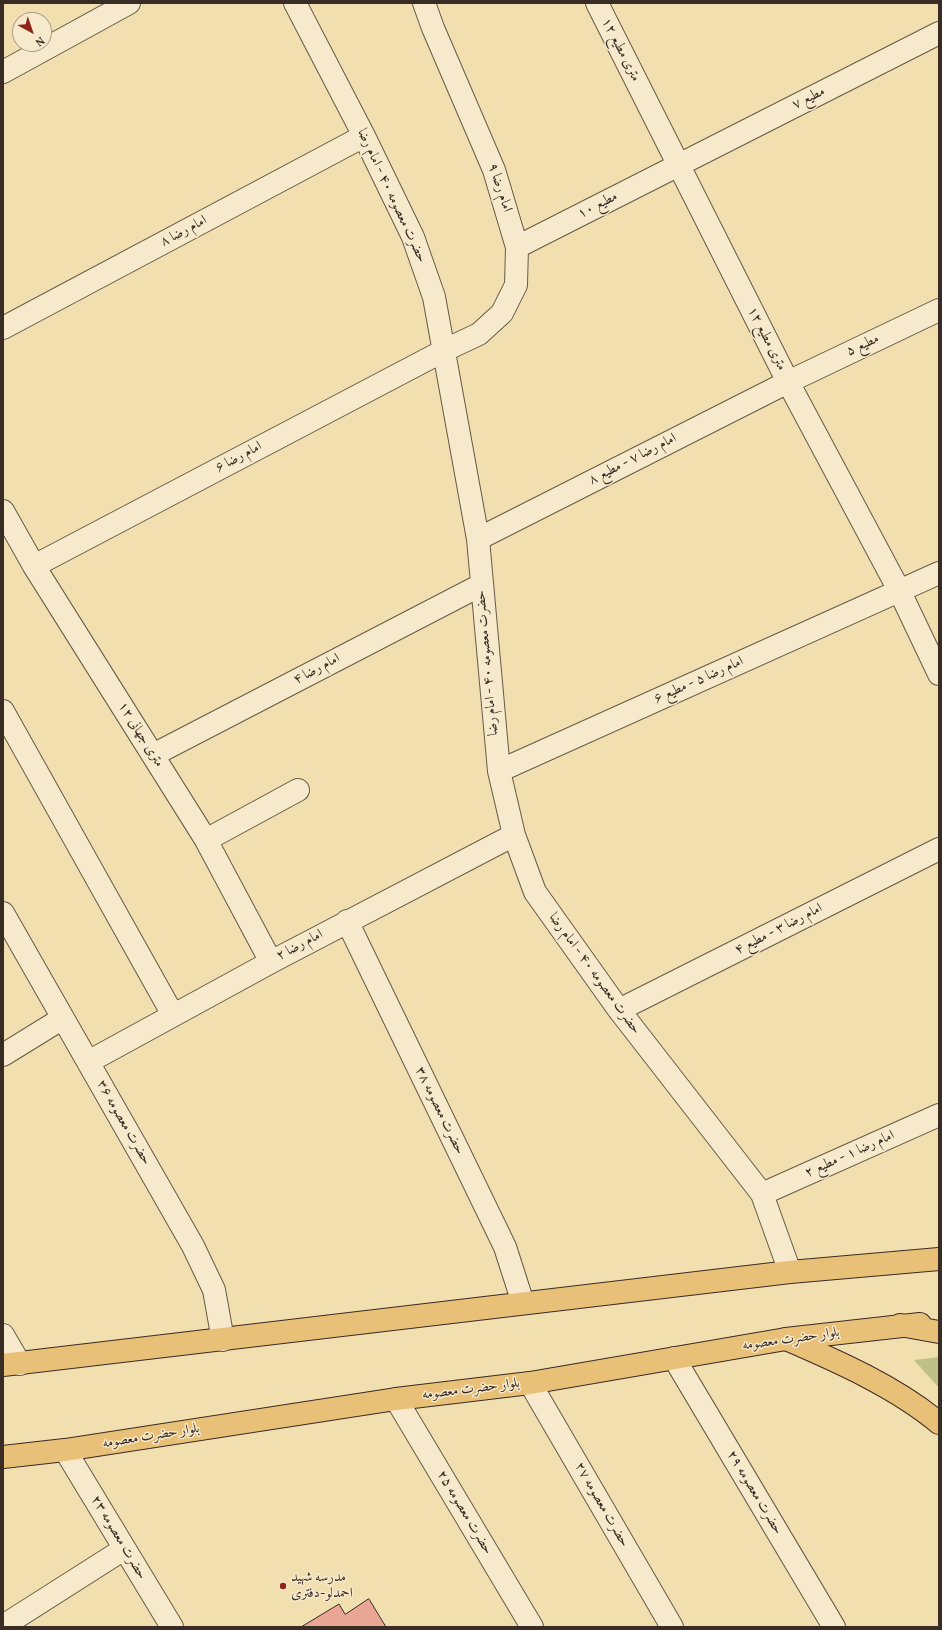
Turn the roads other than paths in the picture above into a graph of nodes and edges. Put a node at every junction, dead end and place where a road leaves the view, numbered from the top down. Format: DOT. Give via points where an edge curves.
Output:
graph roads {
  1 [pos="128,3"];
  2 [pos="295,3"];
  3 [pos="424,3"];
  4 [pos="597,3"];
  5 [pos="939,33"];
  6 [pos="3,72"];
  7 [pos="364,136"];
  8 [pos="678,165"];
  9 [pos="517,247"];
  10 [pos="939,310"];
  11 [pos="3,328"];
  12 [pos="445,350"];
  13 [pos="788,382"];
  14 [pos="3,511"];
  15 [pos="478,539"];
  16 [pos="34,566"];
  17 [pos="939,573"];
  18 [pos="481,585"];
  19 [pos="900,592"];
  20 [pos="939,674"];
  21 [pos="3,711"];
  22 [pos="154,755"];
  23 [pos="499,771"];
  24 [pos="298,790"];
  25 [pos="514,835"];
  26 [pos="206,840"];
  27 [pos="939,849"];
  28 [pos="3,913"];
  29 [pos="347,921"];
  30 [pos="271,962"];
  31 [pos="619,1010"];
  32 [pos="173,1016"];
  33 [pos="63,1018"];
  34 [pos="3,1055"];
  35 [pos="88,1062"];
  36 [pos="939,1116"];
  37 [pos="762,1194"];
  38 [pos="939,1259"];
  39 [pos="790,1272"];
  40 [pos="523,1303"];
  41 [pos="939,1322"];
  42 [pos="900,1325"];
  43 [pos="939,1332"];
  44 [pos="3,1335"];
  45 [pos="786,1338"];
  46 [pos="224,1340"];
  47 [pos="674,1358"];
  48 [pos="12,1364"];
  49 [pos="530,1383"];
  50 [pos="396,1399"];
  51 [pos="939,1424"];
  52 [pos="65,1450"];
  53 [pos="3,1457"];
  54 [pos="124,1549"];
  55 [pos="3,1626"];
  56 [pos="172,1627"];
  57 [pos="532,1627"];
  58 [pos="672,1627"];
  59 [pos="834,1627"];
  1 -- 6 [label="street"];
  2 -- 7 [label="street, حضرت معصومه ۴۰ - امام رضا"];
  3 -- 9 [label="street, امام رضا ۹" via="494,170"];
  4 -- 8 [label="street, ۱۲ متری مطیع"];
  5 -- 8 [label="street, مطیع ۷"];
  7 -- 11 [label="street, امام رضا ۸"];
  7 -- 12 [label="street, حضرت معصومه ۴۰ - امام رضا" via="413,237 434,296"];
  8 -- 9 [label="street, مطیع ۱۰"];
  8 -- 13 [label="street, ۱۲ متری مطیع"];
  9 -- 12 [label="street, امام رضا ۹" via="516,285 502,313 478,334"];
  10 -- 13 [label="street, مطیع ۵"];
  12 -- 15 [label="street, حضرت معصومه ۴۰ - امام رضا"];
  12 -- 16 [label="street, امام رضا ۶"];
  13 -- 15 [label="street, امام رضا ۷ - مطیع ۸"];
  13 -- 19 [label="street, ۱۲ متری مطیع"];
  14 -- 16 [label="street, ۱۲ متری جهانی"];
  15 -- 18 [label="street, حضرت معصومه ۴۰ - امام رضا"];
  16 -- 22 [label="street, ۱۲ متری جهانی"];
  17 -- 19 [label="street, امام رضا ۵ - مطیع ۶"];
  18 -- 22 [label="street, امام رضا ۴"];
  18 -- 23 [label="street, حضرت معصومه ۴۰ - امام رضا"];
  19 -- 20 [label="street, ۱۲ متری مطیع"];
  19 -- 23 [label="street, امام رضا ۵ - مطیع ۶"];
  21 -- 32 [label="street"];
  22 -- 26 [label="street, ۱۲ متری جهانی"];
  23 -- 25 [label="street, حضرت معصومه ۴۰ - امام رضا"];
  24 -- 26 [label="street"];
  25 -- 29 [label="street, امام رضا ۲"];
  25 -- 31 [label="street, حضرت معصومه ۴۰ - امام رضا" via="535,892"];
  26 -- 30 [label="street, ۱۲ متری جهانی"];
  27 -- 31 [label="street, امام رضا ۳ - مطیع ۴"];
  28 -- 33 [label="street, حضرت معصومه ۳۶"];
  29 -- 30 [label="street, امام رضا ۲"];
  29 -- 40 [label="street, حضرت معصومه ۳۸" via="505,1247"];
  30 -- 32 [label="street, امام رضا ۲"];
  31 -- 37 [label="street, حضرت معصومه ۴۰ - امام رضا"];
  32 -- 35 [label="street, امام رضا ۲"];
  33 -- 34 [label="street"];
  33 -- 35 [label="street, حضرت معصومه ۳۶"];
  35 -- 46 [label="street, حضرت معصومه ۳۶" via="193,1246 214,1290"];
  36 -- 37 [label="street, امام رضا ۱ - مطیع ۲"];
  37 -- 39 [label="street, حضرت معصومه ۴۰ - امام رضا"];
  38 -- 39 [label="main road"];
  39 -- 40 [label="main road"];
  40 -- 46 [label="main road"];
  41 -- 42 [label="main road, بلوار حضرت معصومه"];
  42 -- 43 [label="main road"];
  42 -- 45 [label="main road, بلوار حضرت معصومه"];
  44 -- 48 [label="street"];
  45 -- 47 [label="main road, بلوار حضرت معصومه"];
  45 -- 51 [label="main road" via="844,1364"];
  46 -- 48 [label="main road"];
  47 -- 49 [label="main road, بلوار حضرت معصومه"];
  47 -- 59 [label="street, حضرت معصومه ۲۹"];
  49 -- 50 [label="main road, بلوار حضرت معصومه"];
  49 -- 58 [label="street, حضرت معصومه ۲۷"];
  50 -- 52 [label="main road, بلوار حضرت معصومه"];
  50 -- 57 [label="street, حضرت معصومه ۲۵"];
  52 -- 53 [label="main road, بلوار حضرت معصومه"];
  52 -- 54 [label="street, حضرت معصومه ۲۳"];
  54 -- 55 [label="street"];
  54 -- 56 [label="street, حضرت معصومه ۲۳"];
}
